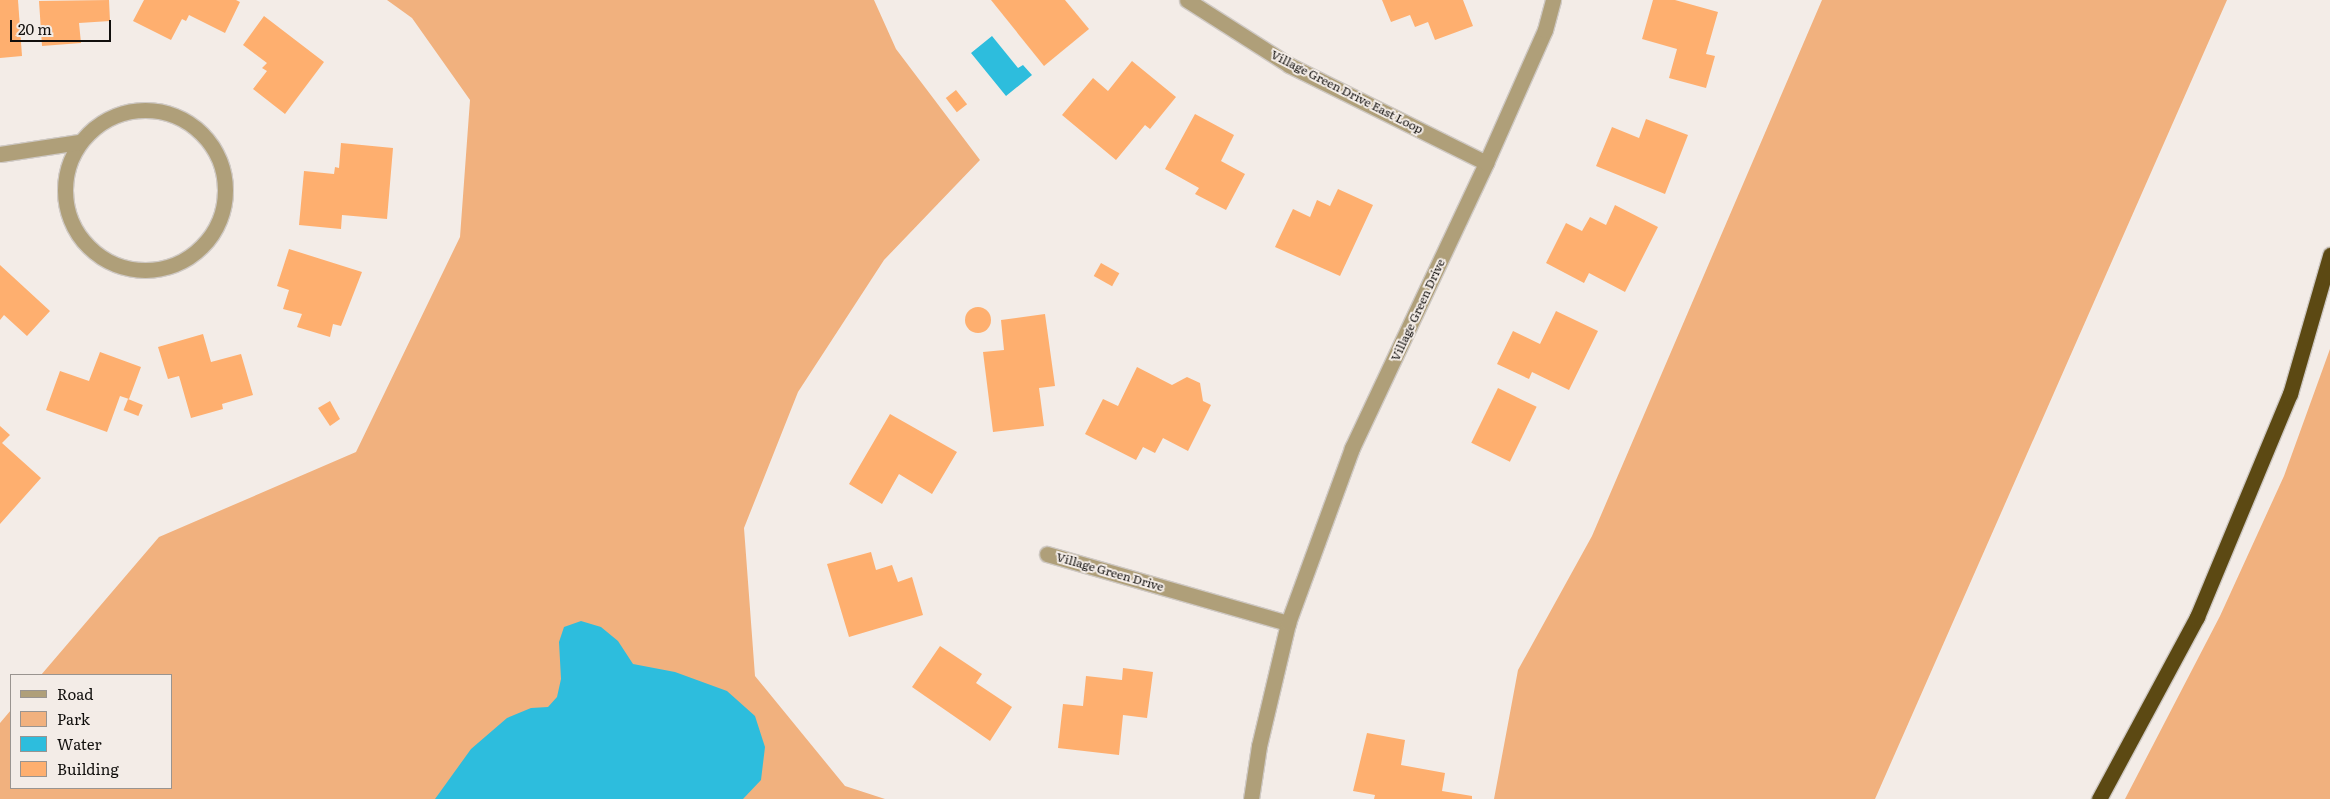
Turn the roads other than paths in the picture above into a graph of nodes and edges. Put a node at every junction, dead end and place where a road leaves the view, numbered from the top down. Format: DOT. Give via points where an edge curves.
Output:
graph roads {
  1 [pos="1187,0"];
  2 [pos="1553,0"];
  3 [pos="79,142"];
  4 [pos="0,154"];
  5 [pos="1486,163"];
  6 [pos="2330,255"];
  7 [pos="1047,554"];
  8 [pos="1288,623"];
  9 [pos="1251,799"];
  10 [pos="2098,799"];
  1 -- 5 [label="street, Village Green Drive East Loop" via="1289,65"];
  2 -- 5 [label="street, Village Green Drive" via="1545,30"];
  3 -- 3 [label="street" via="98,123 122,112 149,109 175,114 198,128 215,149 224,174 225,201 217,226 201,248 179,263 154,271 128,269 103,259 83,242 70,219 64,192 68,166"];
  3 -- 4 [label="street"];
  5 -- 8 [label="street, Village Green Drive" via="1352,448"];
  6 -- 10 [label="highway" via="2290,394 2197,617"];
  7 -- 8 [label="street, Village Green Drive"];
  8 -- 9 [label="street, Village Green Drive" via="1259,746"];
}
